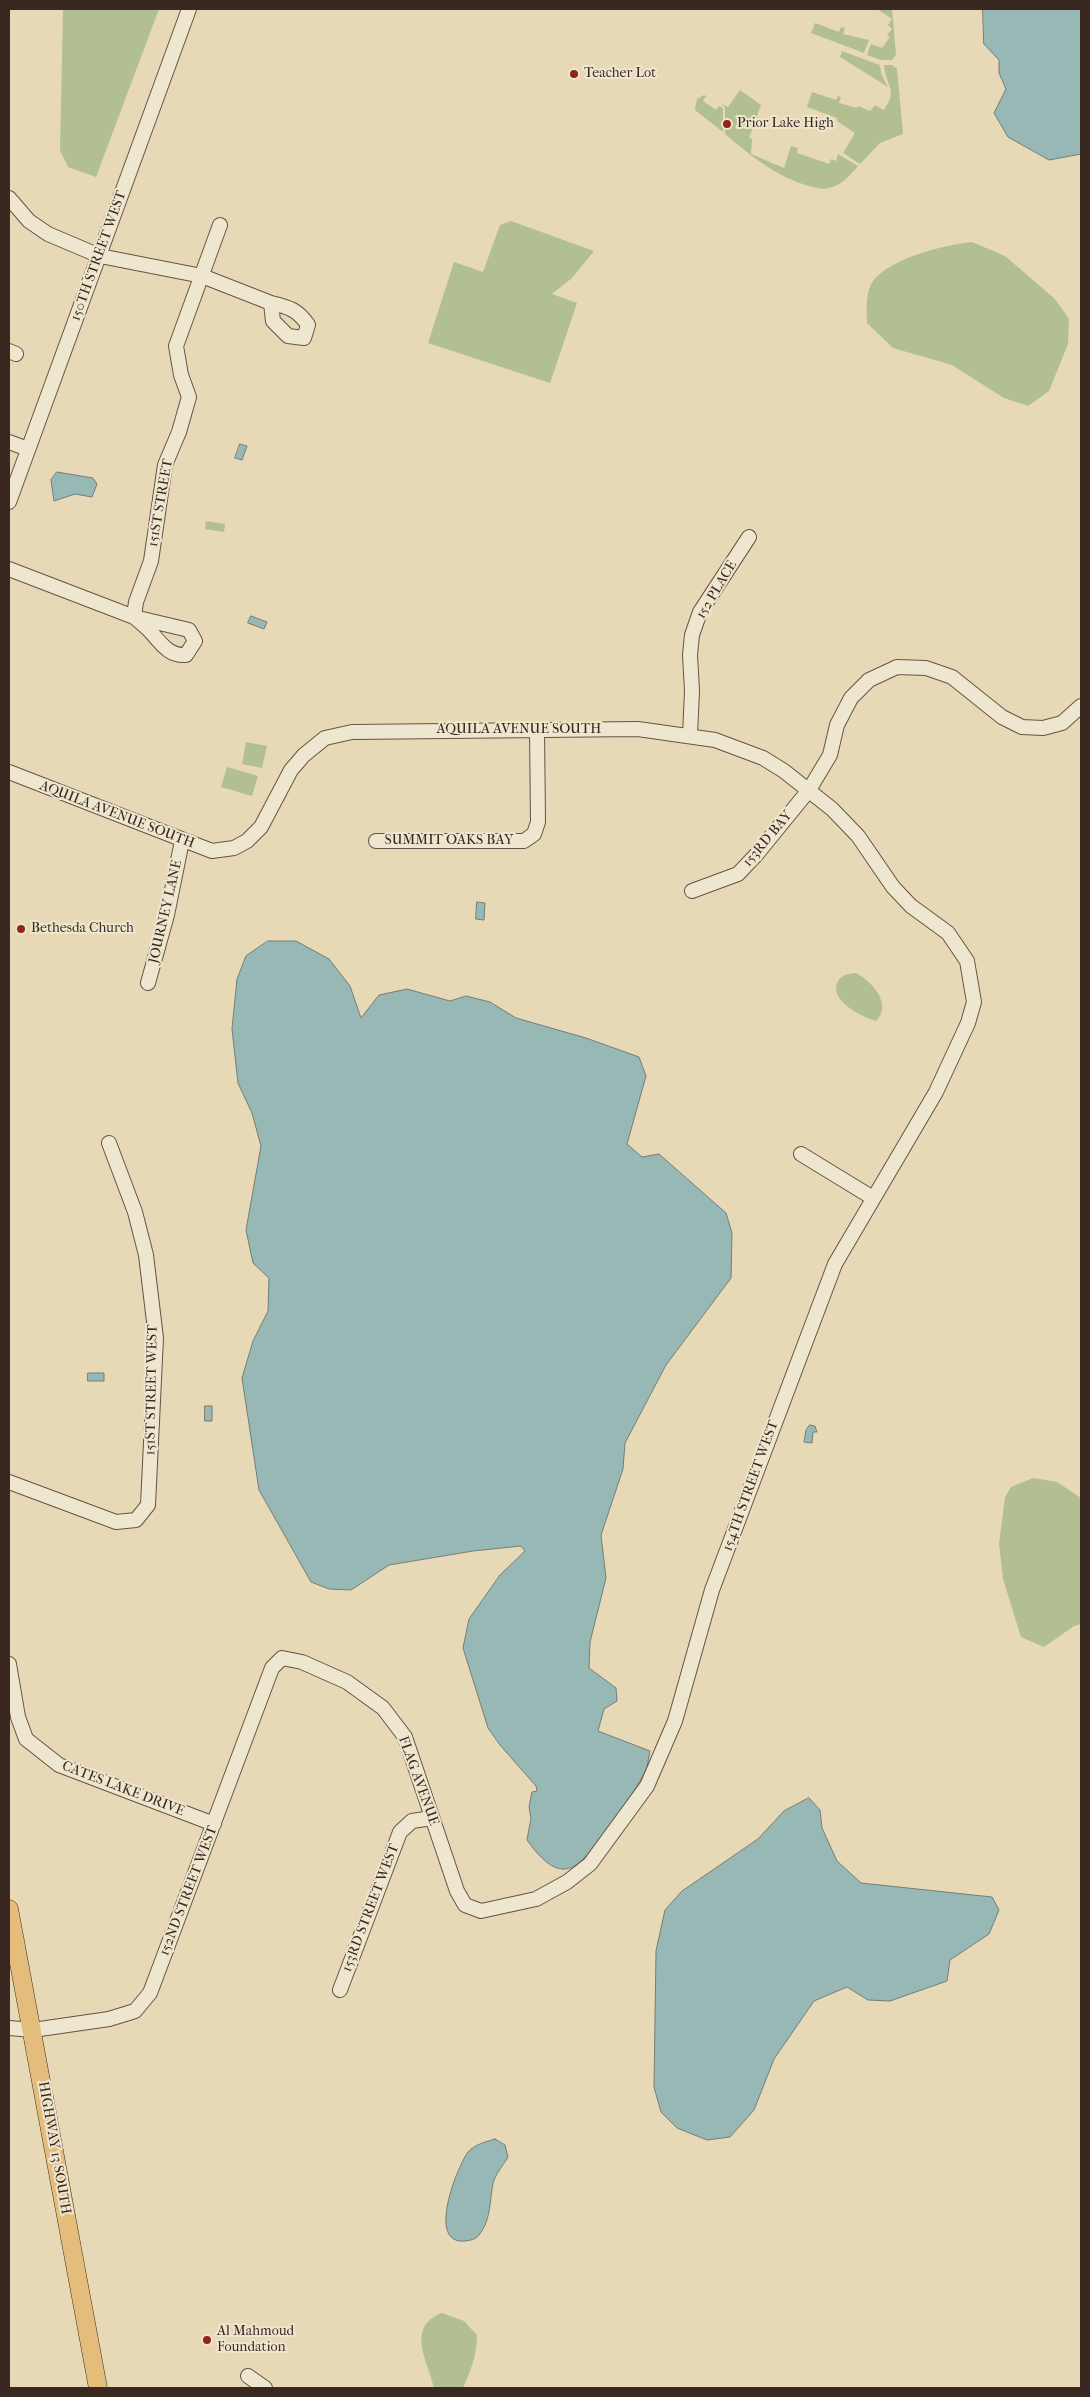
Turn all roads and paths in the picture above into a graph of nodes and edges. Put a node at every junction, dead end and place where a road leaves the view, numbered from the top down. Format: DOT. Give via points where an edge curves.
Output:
graph roads {
  1 [pos="189,9"];
  2 [pos="9,198"];
  3 [pos="220,225"];
  4 [pos="100,256"];
  5 [pos="202,276"];
  6 [pos="271,303"];
  7 [pos="9,442"];
  8 [pos="28,449"];
  9 [pos="9,502"];
  10 [pos="749,536"];
  11 [pos="9,569"];
  12 [pos="1081,706"];
  13 [pos="536,729"];
  14 [pos="690,735"];
  15 [pos="9,772"];
  16 [pos="809,790"];
  17 [pos="182,841"];
  18 [pos="376,841"];
  19 [pos="692,891"];
  20 [pos="148,983"];
  21 [pos="974,1002"];
  22 [pos="109,1143"];
  23 [pos="801,1154"];
  24 [pos="873,1198"];
  25 [pos="9,1482"];
  26 [pos="9,1664"];
  27 [pos="272,1668"];
  28 [pos="432,1818"];
  29 [pos="214,1824"];
  30 [pos="9,1909"];
  31 [pos="481,1911"];
  32 [pos="340,1990"];
  33 [pos="9,2028"];
  34 [pos="33,2030"];
  35 [pos="248,2376"];
  36 [pos="98,2388"];
  37 [pos="265,2388"];
  1 -- 4 [label="street, 150TH STREET WEST"];
  2 -- 4 [label="street" via="29,221 48,234"];
  3 -- 5 [label="street, 151ST STREET"];
  4 -- 5 [label="street"];
  4 -- 8 [label="street, 150TH STREET WEST"];
  5 -- 6 [label="street"];
  5 -- 11 [label="street, 151ST STREET" via="176,346 189,397 165,465 151,561 134,617"];
  7 -- 8 [label="street"];
  8 -- 9 [label="street, 150TH STREET WEST"];
  10 -- 14 [label="street, 152 PLACE" via="700,612 692,635"];
  12 -- 16 [label="street, 153RD BAY" via="1062,723 1043,728 1022,727 1002,717 952,677 926,668 898,666 869,680 850,698 837,725 830,754"];
  13 -- 14 [label="street, AQUILA AVENUE SOUTH" via="638,730"];
  13 -- 17 [label="street, AQUILA AVENUE SOUTH" via="352,732 325,738 291,770 261,827 247,841 234,848 212,851"];
  13 -- 18 [label="street, SUMMIT OAKS BAY" via="538,822 534,834 524,841"];
  14 -- 16 [label="street, AQUILA AVENUE SOUTH" via="715,740 763,758"];
  15 -- 17 [label="street, AQUILA AVENUE SOUTH"];
  16 -- 19 [label="street, 153RD BAY" via="738,874"];
  16 -- 21 [label="street, AQUILA AVENUE SOUTH" via="858,836 893,887 911,906 948,933 967,962"];
  17 -- 20 [label="street, JOURNEY LANE" via="167,915"];
  21 -- 24 [label="street, 154TH STREET WEST" via="968,1023 936,1092"];
  22 -- 25 [label="street, 151ST STREET WEST" via="135,1212 146,1255 156,1338 148,1505 136,1520 116,1522"];
  23 -- 24 [label="street"];
  24 -- 31 [label="street, 154TH STREET WEST" via="835,1264 712,1590 675,1721 647,1786 590,1864 567,1882 536,1899"];
  26 -- 29 [label="street, CATES LAKE DRIVE" via="18,1718 26,1739 58,1765"];
  27 -- 28 [label="street, FLAG AVENUE" via="282,1658 302,1662 347,1682 382,1708 405,1737"];
  27 -- 29 [label="street, 152ND STREET WEST"];
  28 -- 31 [label="street, FLAG AVENUE" via="456,1891 465,1905"];
  28 -- 32 [label="street, 153RD STREET WEST" via="412,1821 400,1832"];
  29 -- 34 [label="street, 152ND STREET WEST" via="150,1993 135,2011 109,2019"];
  30 -- 34 [label="main road, HIGHWAY 13 SOUTH"];
  33 -- 34 [label="street, 152ND STREET WEST"];
  34 -- 36 [label="main road, HIGHWAY 13 SOUTH"];
  35 -- 37 [label="street"];
}
